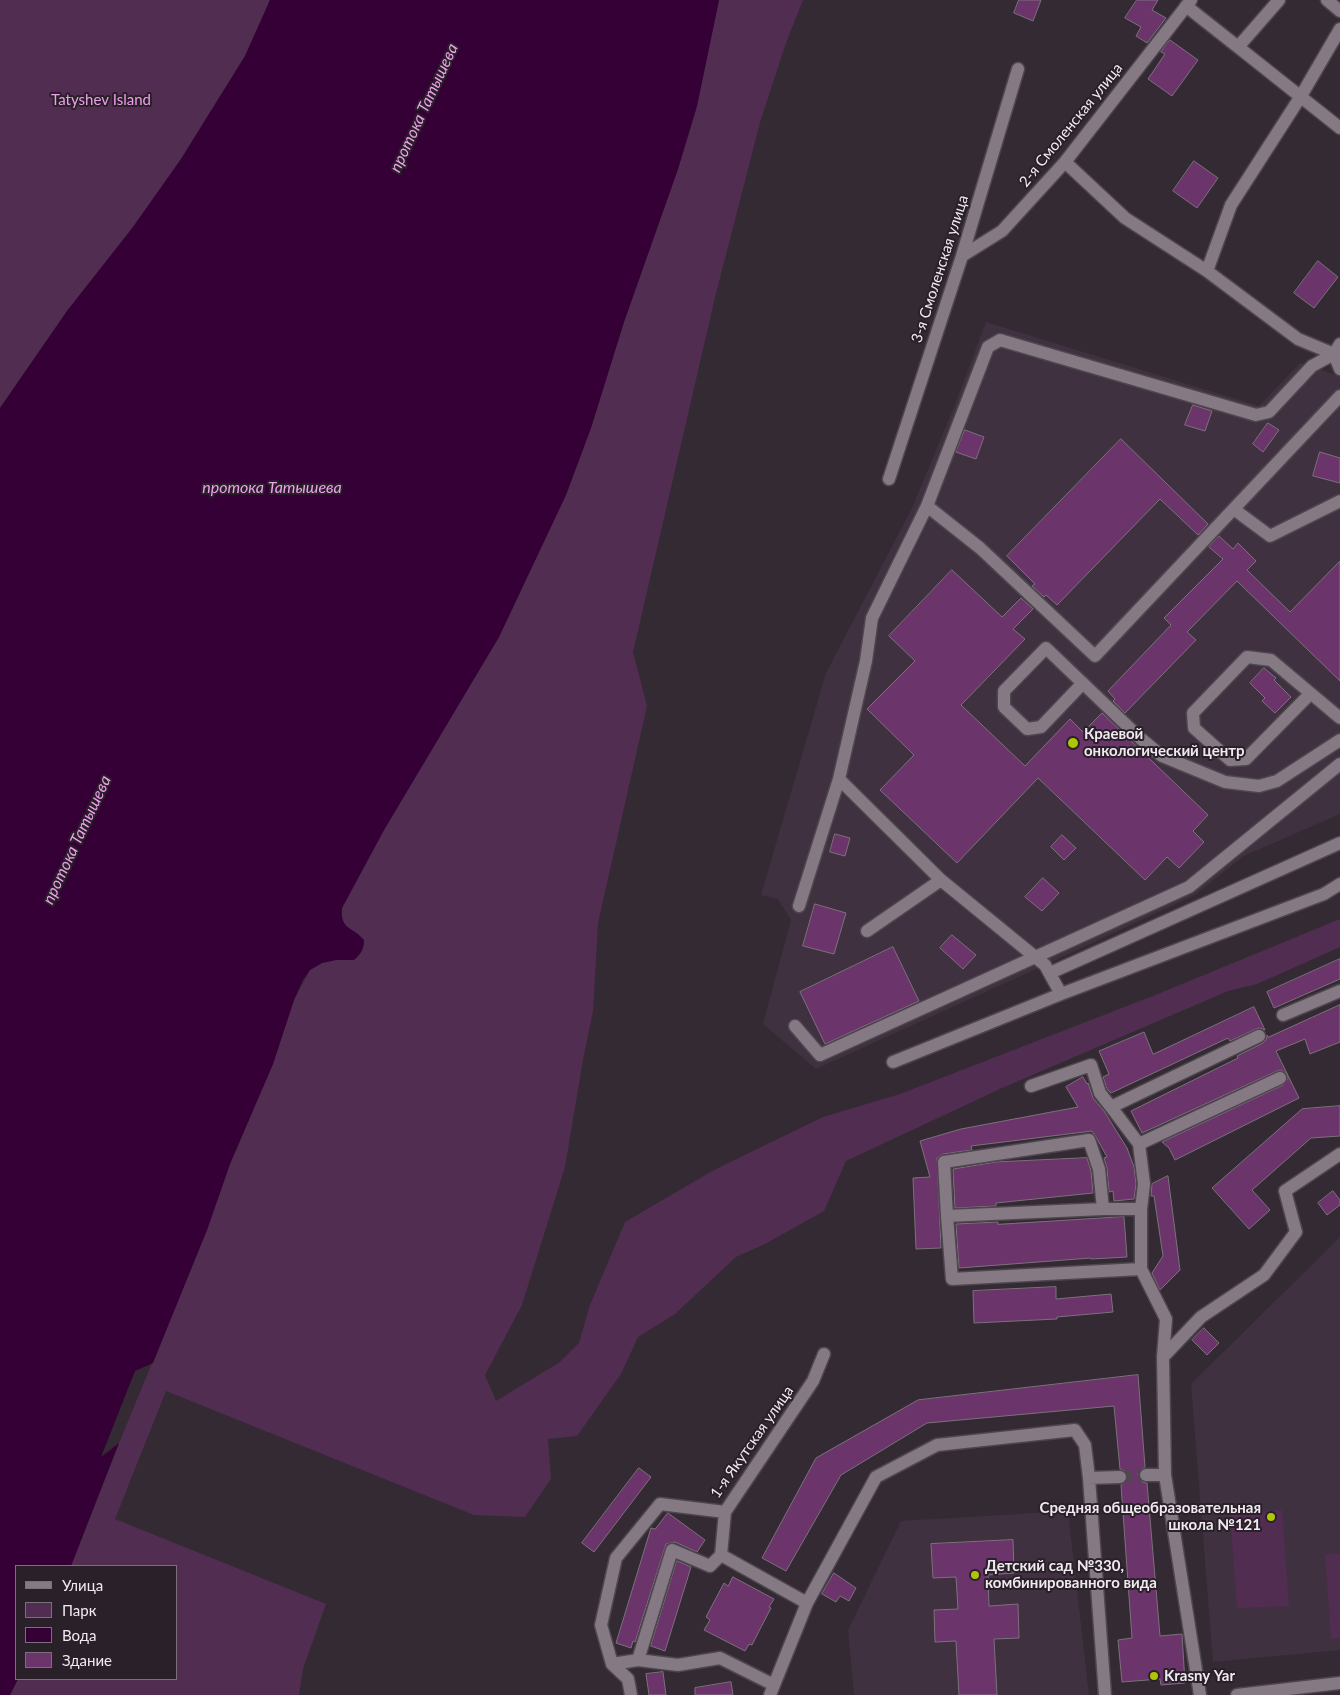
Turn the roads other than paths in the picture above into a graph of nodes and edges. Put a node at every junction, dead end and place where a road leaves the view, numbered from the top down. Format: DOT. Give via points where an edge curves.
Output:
graph roads {
  1 [pos="1279,0"];
  2 [pos="1326,0"];
  3 [pos="1189,3"];
  4 [pos="1340,11"];
  5 [pos="1340,29"];
  6 [pos="1238,47"];
  7 [pos="1018,69"];
  8 [pos="1300,96"];
  9 [pos="1340,128"];
  10 [pos="1065,162"];
  11 [pos="962,256"];
  12 [pos="1207,272"];
  13 [pos="1337,349"];
  14 [pos="1340,369"];
  15 [pos="1340,396"];
  16 [pos="889,479"];
  17 [pos="1340,502"];
  18 [pos="926,506"];
  19 [pos="1235,510"];
  20 [pos="1083,684"];
  21 [pos="1310,694"];
  22 [pos="1340,718"];
  23 [pos="1340,740"];
  24 [pos="1340,764"];
  25 [pos="839,779"];
  26 [pos="1340,843"];
  27 [pos="941,880"];
  28 [pos="1340,884"];
  29 [pos="799,906"];
  30 [pos="867,931"];
  31 [pos="1034,956"];
  32 [pos="1050,973"];
  33 [pos="1340,991"];
  34 [pos="1061,994"];
  35 [pos="1283,1016"];
  36 [pos="795,1026"];
  37 [pos="1259,1036"];
  38 [pos="894,1062"];
  39 [pos="1280,1078"];
  40 [pos="1031,1086"];
  41 [pos="1111,1107"];
  42 [pos="1139,1144"];
  43 [pos="1340,1154"];
  44 [pos="1103,1209"];
  45 [pos="1141,1209"];
  46 [pos="947,1216"];
  47 [pos="1141,1269"];
  48 [pos="824,1354"];
  49 [pos="1163,1358"];
  50 [pos="1165,1474"];
  51 [pos="1146,1475"];
  52 [pos="1120,1477"];
  53 [pos="1089,1478"];
  54 [pos="725,1512"];
  55 [pos="721,1555"];
  56 [pos="807,1603"];
  57 [pos="638,1660"];
  58 [pos="612,1664"];
  59 [pos="1340,1683"];
  60 [pos="772,1690"];
  61 [pos="1282,1693"];
  62 [pos="631,1695"];
  63 [pos="1105,1695"];
  64 [pos="1200,1695"];
  65 [pos="1237,1695"];
  1 -- 6 [label="street"];
  2 -- 4 [label="street"];
  3 -- 6 [label="street"];
  3 -- 10 [label="street, 2-я Смоленская улица"];
  5 -- 8 [label="street"];
  6 -- 8 [label="street"];
  7 -- 11 [label="street, 3-я Смоленская улица"];
  8 -- 9 [label="street"];
  8 -- 12 [label="street" via="1231,204"];
  10 -- 11 [label="street, 2-я Смоленская улица" via="1002,231"];
  10 -- 12 [label="street" via="1125,218"];
  11 -- 16 [label="street, 3-я Смоленская улица"];
  12 -- 13 [label="street" via="1298,339"];
  13 -- 14 [label="street"];
  13 -- 18 [label="street" via="1312,366 1269,412 1256,415 1000,340 988,346"];
  15 -- 19 [label="street"];
  17 -- 19 [label="street" via="1270,536"];
  18 -- 19 [label="street" via="980,548 1095,656"];
  18 -- 25 [label="street" via="872,618 866,661"];
  20 -- 20 [label="street" via="1046,648 1004,691 1004,706 1027,729 1041,728"];
  20 -- 23 [label="street" via="1162,756 1225,782 1259,786 1277,781"];
  21 -- 21 [label="street" via="1271,660 1247,657 1193,713 1194,728 1230,760 1246,759"];
  21 -- 22 [label="street"];
  24 -- 31 [label="street" via="1189,887"];
  25 -- 27 [label="street"];
  25 -- 29 [label="street"];
  26 -- 32 [label="street"];
  27 -- 30 [label="street"];
  27 -- 31 [label="street"];
  28 -- 34 [label="street" via="1324,894"];
  31 -- 32 [label="street"];
  31 -- 36 [label="street" via="820,1055"];
  32 -- 34 [label="street"];
  33 -- 35 [label="street"];
  34 -- 38 [label="street"];
  37 -- 41 [label="street"];
  39 -- 42 [label="street"];
  40 -- 41 [label="street" via="1091,1065 1100,1093"];
  41 -- 42 [label="street"];
  42 -- 45 [label="street" via="1144,1184"];
  43 -- 49 [label="street" via="1285,1191 1296,1232 1264,1275 1200,1317"];
  44 -- 45 [label="street"];
  44 -- 46 [label="street"];
  44 -- 46 [label="street" via="1100,1169 1089,1140 944,1162"];
  45 -- 47 [label="street"];
  46 -- 47 [label="street" via="952,1279"];
  47 -- 49 [label="street" via="1166,1319"];
  48 -- 54 [label="street, 1-я Якутская улица" via="813,1381"];
  49 -- 50 [label="street"];
  50 -- 51 [label="street"];
  50 -- 64 [label="street"];
  52 -- 53 [label="street"];
  53 -- 56 [label="street" via="1085,1446 1075,1430 937,1445 876,1478"];
  53 -- 63 [label="street"];
  54 -- 55 [label="street"];
  54 -- 58 [label="street, 1-я Якутская улица" via="660,1504 616,1558 601,1625"];
  55 -- 56 [label="street"];
  55 -- 57 [label="street" via="710,1566 672,1550"];
  56 -- 60 [label="street"];
  57 -- 58 [label="street"];
  57 -- 60 [label="street" via="678,1665 720,1658"];
  58 -- 62 [label="street, 1-я Якутская улица" via="628,1679"];
  59 -- 61 [label="street"];
  61 -- 65 [label="street"];
}
